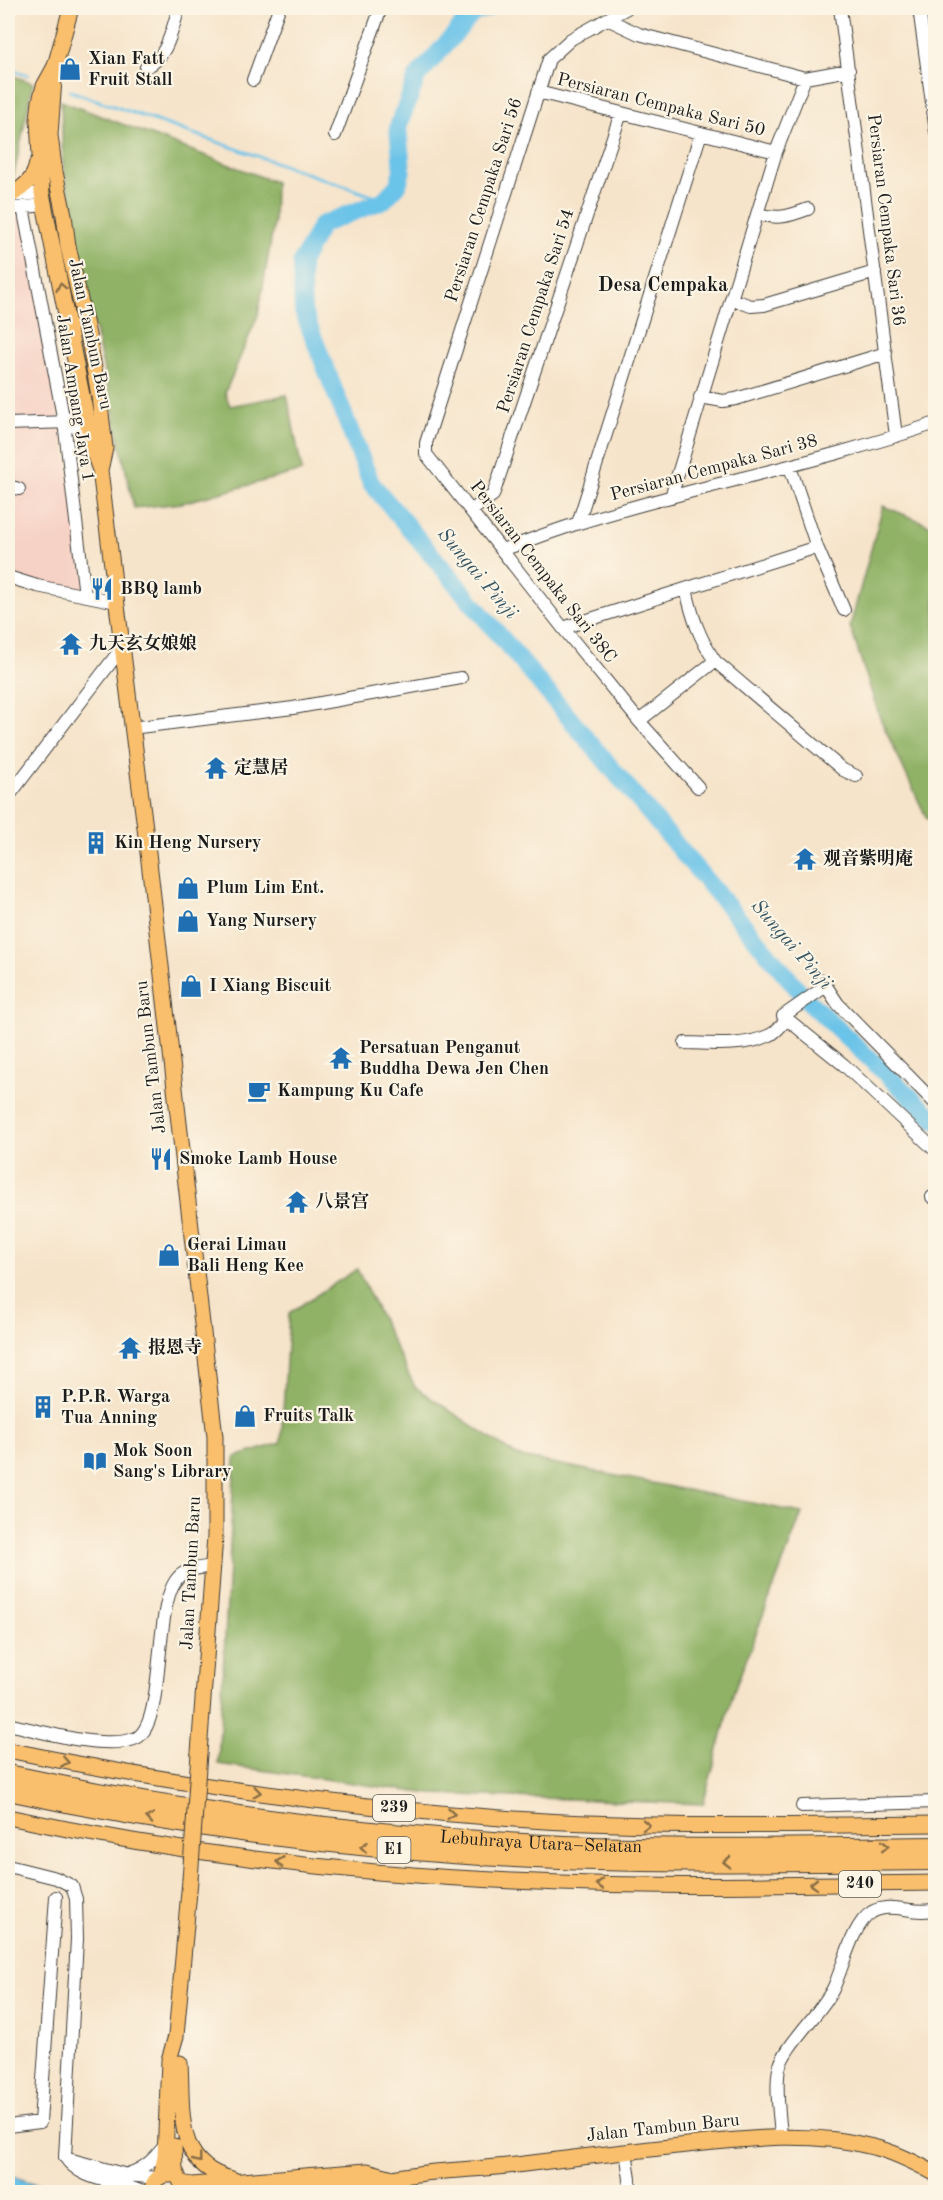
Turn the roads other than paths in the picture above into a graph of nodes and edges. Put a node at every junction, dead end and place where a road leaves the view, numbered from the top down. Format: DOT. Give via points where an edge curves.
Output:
graph roads {
  1 [pos="71,8"];
  2 [pos="179,8"];
  3 [pos="279,8"];
  4 [pos="381,8"];
  5 [pos="627,8"];
  6 [pos="840,8"];
  7 [pos="920,8"];
  8 [pos="607,19"];
  9 [pos="55,66"];
  10 [pos="146,67"];
  11 [pos="849,70"];
  12 [pos="805,78"];
  13 [pos="254,80"];
  14 [pos="538,92"];
  15 [pos="51,106"];
  16 [pos="621,113"];
  17 [pos="936,132"];
  18 [pos="701,133"];
  19 [pos="335,135"];
  20 [pos="39,148"];
  21 [pos="776,152"];
  22 [pos="45,198"];
  23 [pos="8,200"];
  24 [pos="23,207"];
  25 [pos="808,209"];
  26 [pos="757,214"];
  27 [pos="68,246"];
  28 [pos="875,272"];
  29 [pos="731,299"];
  30 [pos="886,353"];
  31 [pos="82,385"];
  32 [pos="700,397"];
  33 [pos="66,422"];
  34 [pos="936,423"];
  35 [pos="8,424"];
  36 [pos="896,436"];
  37 [pos="92,440"];
  38 [pos="426,443"];
  39 [pos="790,467"];
  40 [pos="99,470"];
  41 [pos="671,497"];
  42 [pos="472,510"];
  43 [pos="578,523"];
  44 [pos="817,547"];
  45 [pos="502,550"];
  46 [pos="8,577"];
  47 [pos="686,589"];
  48 [pos="85,595"];
  49 [pos="117,602"];
  50 [pos="844,610"];
  51 [pos="563,628"];
  52 [pos="121,649"];
  53 [pos="715,661"];
  54 [pos="461,678"];
  55 [pos="639,721"];
  56 [pos="131,728"];
  57 [pos="856,776"];
  58 [pos="698,787"];
  59 [pos="8,797"];
  60 [pos="787,1019"];
  61 [pos="685,1044"];
  62 [pos="936,1104"];
  63 [pos="936,1151"];
  64 [pos="213,1566"];
  65 [pos="8,1724"];
  66 [pos="8,1750"];
  67 [pos="8,1774"];
  68 [pos="8,1791"];
  69 [pos="936,1802"];
  70 [pos="802,1806"];
  71 [pos="8,1817"];
  72 [pos="936,1824"];
  73 [pos="936,1846"];
  74 [pos="936,1861"];
  75 [pos="8,1866"];
  76 [pos="936,1883"];
  77 [pos="56,1897"];
  78 [pos="936,1909"];
  79 [pos="176,2036"];
  80 [pos="180,2063"];
  81 [pos="8,2126"];
  82 [pos="781,2138"];
  83 [pos="165,2144"];
  84 [pos="626,2151"];
  85 [pos="65,2157"];
  86 [pos="936,2174"];
  87 [pos="127,2175"];
  88 [pos="390,2177"];
  89 [pos="236,2180"];
  90 [pos="157,2182"];
  91 [pos="181,2185"];
  92 [pos="142,2193"];
  93 [pos="212,2193"];
  94 [pos="629,2193"];
  1 -- 9 [label="main road"];
  2 -- 10 [label="street" via="161,57"];
  3 -- 13 [label="street"];
  4 -- 19 [label="street"];
  5 -- 8 [label="street, Persiaran Cempaka Sari 56"];
  6 -- 11 [label="street, Persiaran Cempaka Sari 36"];
  7 -- 17 [label="street"];
  8 -- 12 [label="street" via="639,34"];
  8 -- 14 [label="street, Persiaran Cempaka Sari 56" via="571,39 549,59"];
  9 -- 15 [label="main road"];
  9 -- 20 [label="main road" via="40,101"];
  11 -- 12 [label="street"];
  11 -- 28 [label="street, Persiaran Cempaka Sari 36"];
  12 -- 21 [label="street"];
  14 -- 16 [label="street, Persiaran Cempaka Sari 50"];
  14 -- 38 [label="street, Persiaran Cempaka Sari 56"];
  15 -- 22 [label="main road" via="45,126 51,185"];
  15 -- 27 [label="main road" via="50,135"];
  16 -- 18 [label="street, Persiaran Cempaka Sari 50"];
  16 -- 42 [label="street, Persiaran Cempaka Sari 54" via="493,495"];
  18 -- 21 [label="street, Persiaran Cempaka Sari 50"];
  18 -- 43 [label="street"];
  20 -- 22 [label="main road"];
  20 -- 23 [label="main road" via="29,183"];
  21 -- 26 [label="street"];
  22 -- 23 [label="street"];
  22 -- 24 [label="street"];
  22 -- 27 [label="main road"];
  31 -- 22 [label="main road, Jalan Tambun Baru, one-way"];
  23 -- 24 [label="street"];
  24 -- 33 [label="street, Jalan Ampang Jaya 1"];
  25 -- 26 [label="street" via="789,217"];
  26 -- 29 [label="street"];
  27 -- 40 [label="main road, Jalan Tambun Baru" via="99,396 105,448"];
  28 -- 29 [label="street" via="764,305 751,306"];
  28 -- 30 [label="street, Persiaran Cempaka Sari 36"];
  29 -- 32 [label="street"];
  30 -- 32 [label="street" via="736,399"];
  30 -- 36 [label="street, Persiaran Cempaka Sari 36"];
  31 -- 33 [label="street" via="75,413"];
  31 -- 37 [label="main road, Jalan Tambun Baru"];
  32 -- 41 [label="street"];
  33 -- 35 [label="street"];
  33 -- 37 [label="street"];
  33 -- 48 [label="street, Jalan Ampang Jaya 1"];
  34 -- 36 [label="street, Persiaran Cempaka Sari 38"];
  36 -- 39 [label="street, Persiaran Cempaka Sari 38"];
  37 -- 40 [label="main road, Jalan Tambun Baru"];
  38 -- 42 [label="street, Persiaran Cempaka Sari 38C" via="426,454"];
  39 -- 41 [label="street, Persiaran Cempaka Sari 38"];
  39 -- 44 [label="street"];
  40 -- 49 [label="main road, Jalan Tambun Baru"];
  41 -- 43 [label="street, Persiaran Cempaka Sari 38"];
  42 -- 45 [label="street, Persiaran Cempaka Sari 38C"];
  43 -- 45 [label="street, Persiaran Cempaka Sari 38"];
  44 -- 47 [label="street"];
  44 -- 50 [label="street"];
  45 -- 51 [label="street, Persiaran Cempaka Sari 38C"];
  46 -- 48 [label="street"];
  47 -- 51 [label="street"];
  47 -- 53 [label="street" via="693,622"];
  48 -- 49 [label="street"];
  49 -- 52 [label="main road, Jalan Tambun Baru"];
  51 -- 55 [label="street, Persiaran Cempaka Sari 38C"];
  52 -- 56 [label="main road, Jalan Tambun Baru"];
  52 -- 59 [label="street"];
  53 -- 55 [label="street"];
  53 -- 57 [label="street" via="843,770"];
  54 -- 56 [label="street" via="293,708"];
  55 -- 58 [label="street, Persiaran Cempaka Sari 38C"];
  56 -- 64 [label="main road, Jalan Tambun Baru" via="213,1416"];
  60 -- 61 [label="street" via="777,1031 749,1041"];
  60 -- 62 [label="street" via="783,1016 821,986"];
  60 -- 63 [label="street" via="844,1065"];
  64 -- 65 [label="street" via="183,1573 172,1586 152,1711 139,1737 99,1742"];
  64 -- 79 [label="main road, Jalan Tambun Baru, bridge"];
  66 -- 72 [label="main road, 239, one-way" via="290,1797 515,1819 697,1825"];
  67 -- 73 [label="highway, Lebuhraya Utara–Selatan / E1, one-way" via="286,1821 514,1842 696,1847"];
  74 -- 68 [label="highway, Lebuhraya Utara–Selatan / E1, one-way" via="610,1862 440,1853 242,1832 108,1812"];
  69 -- 70 [label="street"];
  76 -- 71 [label="main road, 240, one-way" via="562,1883 369,1872 158,1845"];
  75 -- 85 [label="street" via="56,1878 72,1886 76,1899"];
  77 -- 81 [label="street" via="40,2122"];
  78 -- 82 [label="street" via="880,1909 860,1925 825,2004 781,2062"];
  79 -- 80 [label="main road, Jalan Tambun Baru"];
  79 -- 83 [label="main road, Jalan Tambun Baru" via="169,2060"];
  80 -- 89 [label="main road, one-way" via="184,2134 194,2157 203,2167"];
  80 -- 91 [label="main road, Jalan Tambun Baru" via="174,2157"];
  82 -- 84 [label="main road, Jalan Tambun Baru"];
  82 -- 86 [label="main road, Jalan Tambun Baru" via="834,2140 873,2147"];
  83 -- 87 [label="street" via="153,2161"];
  83 -- 90 [label="main road, Jalan Tambun Baru"];
  84 -- 88 [label="main road, Jalan Tambun Baru"];
  84 -- 94 [label="street"];
  85 -- 87 [label="street"];
  85 -- 92 [label="street" via="72,2167 86,2175"];
  87 -- 90 [label="street"];
  88 -- 89 [label="main road, Jalan Tambun Baru" via="367,2171"];
  88 -- 93 [label="main road, Jalan Tambun Baru" via="367,2184"];
  89 -- 91 [label="main road, Jalan Tambun Baru"];
  90 -- 91 [label="main road" via="170,2175"];
}
